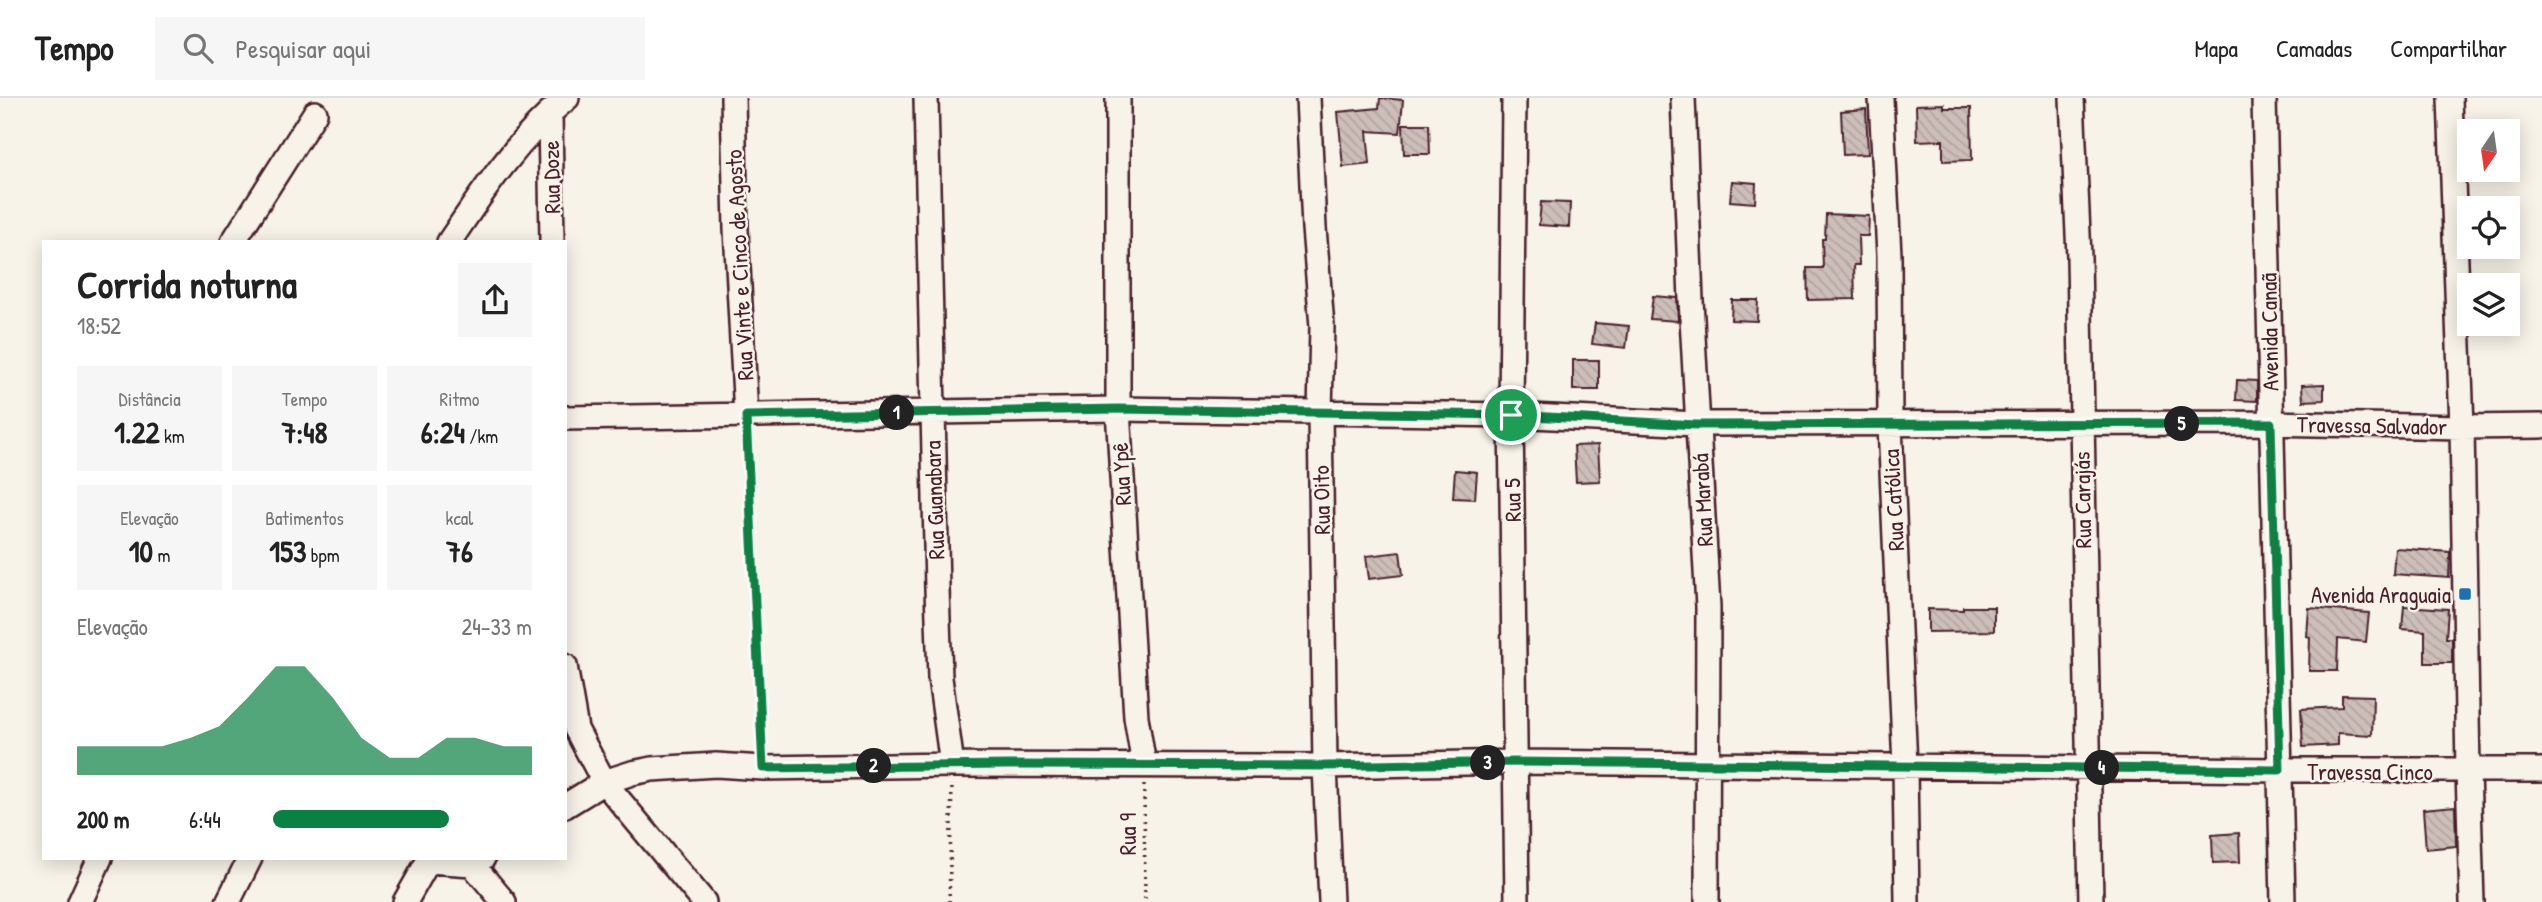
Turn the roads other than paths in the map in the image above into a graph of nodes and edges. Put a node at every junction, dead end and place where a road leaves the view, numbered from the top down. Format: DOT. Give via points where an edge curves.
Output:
graph roads {
  1 [pos="733,98"];
  2 [pos="926,98"];
  3 [pos="1118,98"];
  4 [pos="1308,98"];
  5 [pos="1514,98"];
  6 [pos="1684,98"];
  7 [pos="1881,98"];
  8 [pos="2072,98"];
  9 [pos="2264,98"];
  10 [pos="2450,98"];
  11 [pos="559,105"];
  12 [pos="315,113"];
  13 [pos="234,240"];
  14 [pos="450,240"];
  15 [pos="552,240"];
  16 [pos="1118,409"];
  17 [pos="932,412"];
  18 [pos="1320,413"];
  19 [pos="1511,415"];
  20 [pos="746,416"];
  21 [pos="567,418"];
  22 [pos="2271,423"];
  23 [pos="2081,424"];
  24 [pos="1697,425"];
  25 [pos="1890,425"];
  26 [pos="2542,426"];
  27 [pos="2462,427"];
  28 [pos="567,677"];
  29 [pos="1515,762"];
  30 [pos="1708,763"];
  31 [pos="952,765"];
  32 [pos="1144,765"];
  33 [pos="1905,765"];
  34 [pos="1325,766"];
  35 [pos="2087,768"];
  36 [pos="2280,770"];
  37 [pos="2542,770"];
  38 [pos="2468,771"];
  39 [pos="604,782"];
  40 [pos="567,805"];
  41 [pos="99,860"];
  42 [pos="249,860"];
  43 [pos="428,860"];
  44 [pos="454,860"];
  45 [pos="478,861"];
  46 [pos="80,902"];
  47 [pos="228,902"];
  48 [pos="405,902"];
  49 [pos="504,902"];
  50 [pos="704,902"];
  51 [pos="1331,902"];
  52 [pos="1517,902"];
  53 [pos="1707,902"];
  54 [pos="1907,902"];
  55 [pos="2091,902"];
  56 [pos="2283,902"];
  57 [pos="2472,902"];
  1 -- 20 [label="street, Rua Vinte e Cinco de Agosto"];
  2 -- 17 [label="street, Rua Guanabara"];
  3 -- 16 [label="street, Rua Ypê"];
  4 -- 18 [label="street, Rua Oito" via="1322,326"];
  5 -- 19 [label="street, Rua 5"];
  6 -- 24 [label="street, Rua Marabá"];
  7 -- 25 [label="street, Rua Católica" via="1889,256"];
  8 -- 23 [label="street, Rua Carajás"];
  9 -- 22 [label="street, Avenida Canaã"];
  10 -- 27 [label="street"];
  11 -- 14 [label="street" via="489,183"];
  11 -- 15 [label="street, Rua Doze"];
  12 -- 13 [label="street"];
  16 -- 17 [label="street, Travessa Salvador"];
  16 -- 18 [label="street, Travessa Salvador"];
  16 -- 32 [label="street, Rua Ypê" via="1136,716"];
  17 -- 20 [label="street, Travessa Salvador"];
  17 -- 31 [label="street, Rua Guanabara" via="940,678"];
  18 -- 19 [label="street, Travessa Salvador"];
  18 -- 34 [label="street, Rua Oito"];
  19 -- 24 [label="street, Travessa Salvador"];
  19 -- 29 [label="street, Rua 5"];
  20 -- 21 [label="street, Travessa Salvador"];
  22 -- 23 [label="street, Travessa Salvador"];
  22 -- 27 [label="street, Travessa Salvador"];
  22 -- 36 [label="street, Avenida Canaã"];
  23 -- 25 [label="street, Travessa Salvador"];
  23 -- 35 [label="street, Rua Carajás"];
  24 -- 25 [label="street, Travessa Salvador"];
  24 -- 30 [label="street, Rua Marabá" via="1708,607"];
  25 -- 33 [label="street, Rua Católica"];
  26 -- 27 [label="street, Travessa Salvador"];
  27 -- 38 [label="street"];
  28 -- 39 [label="street" via="576,729"];
  29 -- 30 [label="street, Travessa Cinco"];
  29 -- 34 [label="street, Travessa Cinco"];
  29 -- 52 [label="street, Rua 5"];
  30 -- 33 [label="street, Travessa Cinco"];
  30 -- 53 [label="street, Rua Marabá"];
  31 -- 32 [label="street, Travessa Cinco"];
  31 -- 39 [label="street, Travessa Cinco" via="716,765 652,769"];
  32 -- 34 [label="street, Travessa Cinco"];
  33 -- 35 [label="street, Travessa Cinco"];
  33 -- 54 [label="street, Rua Católica"];
  34 -- 51 [label="street, Rua Oito"];
  35 -- 36 [label="street, Travessa Cinco"];
  35 -- 55 [label="street, Rua Carajás"];
  36 -- 38 [label="street, Travessa Cinco"];
  36 -- 56 [label="street, Avenida Canaã"];
  37 -- 38 [label="street, Travessa Cinco"];
  38 -- 57 [label="street"];
  39 -- 40 [label="street, Travessa Cinco"];
  39 -- 50 [label="street"];
  41 -- 46 [label="street"];
  42 -- 47 [label="street"];
  43 -- 48 [label="street"];
  44 -- 45 [label="street"];
  45 -- 49 [label="street"];
}
